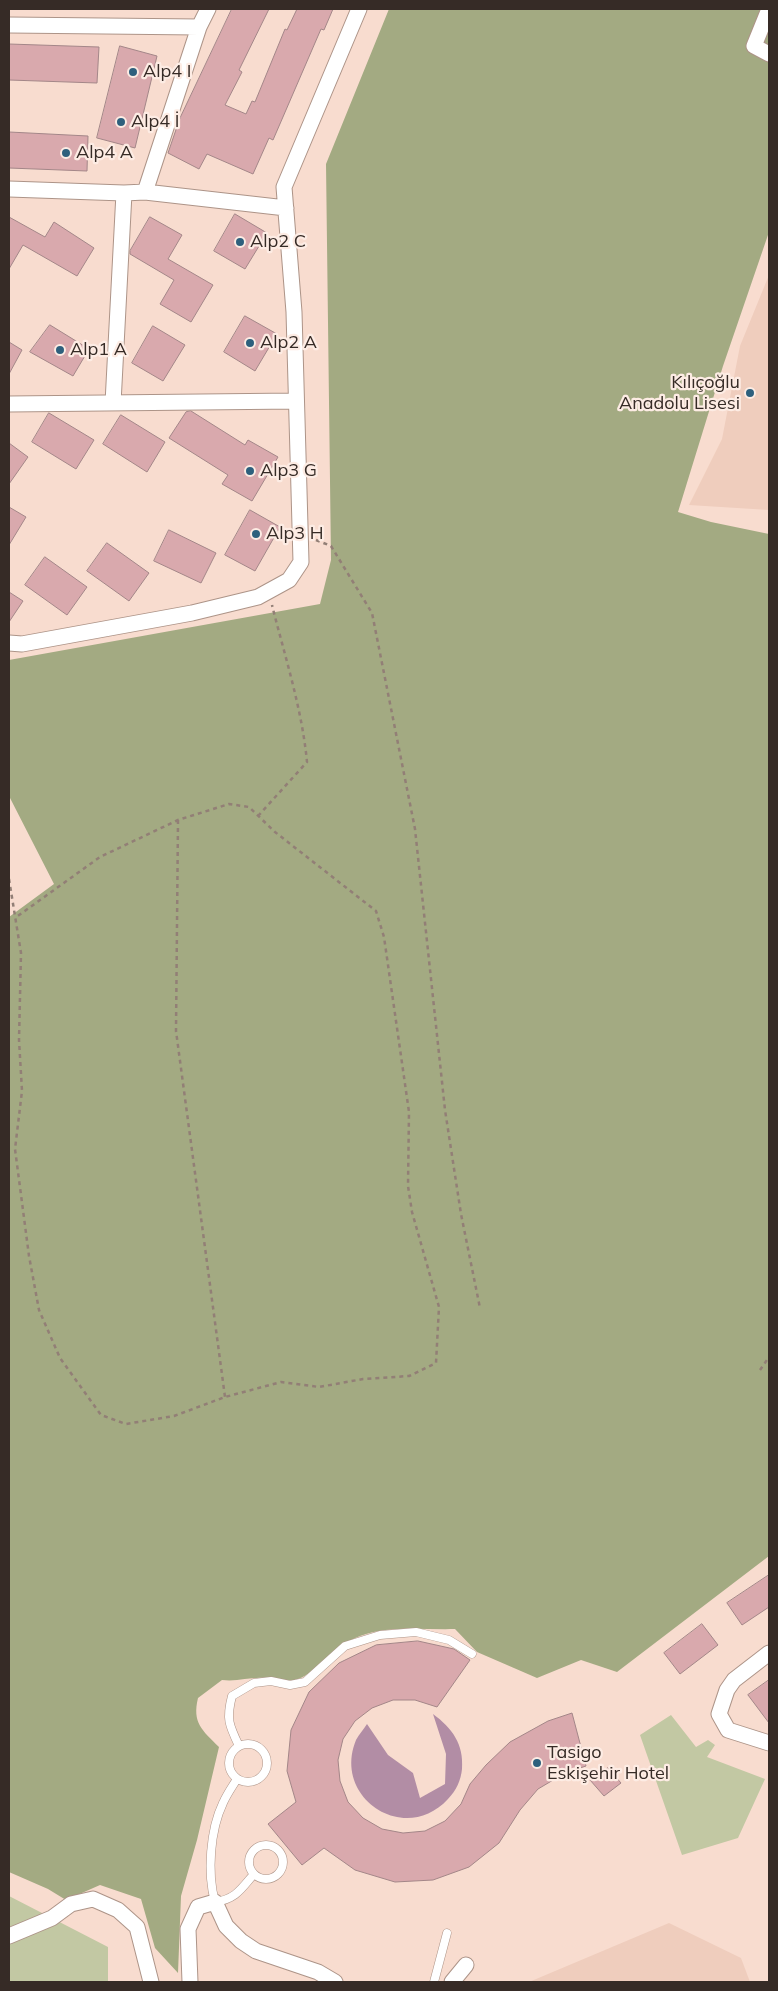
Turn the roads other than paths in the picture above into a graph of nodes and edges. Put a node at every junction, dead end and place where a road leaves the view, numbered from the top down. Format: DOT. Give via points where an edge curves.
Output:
graph roads {
  1 [pos="208,9"];
  2 [pos="359,9"];
  3 [pos="769,9"];
  4 [pos="9,25"];
  5 [pos="199,27"];
  6 [pos="769,54"];
  7 [pos="9,189"];
  8 [pos="145,192"];
  9 [pos="124,193"];
  10 [pos="286,208"];
  11 [pos="296,401"];
  12 [pos="113,403"];
  13 [pos="9,404"];
  14 [pos="9,643"];
  15 [pos="769,1653"];
  16 [pos="472,1654"];
  17 [pos="769,1743"];
  18 [pos="239,1746"];
  19 [pos="237,1779"];
  20 [pos="254,1874"];
  21 [pos="216,1902"];
  22 [pos="9,1929"];
  23 [pos="24,1929"];
  24 [pos="447,1933"];
  25 [pos="9,1936"];
  26 [pos="466,1965"];
  27 [pos="151,1982"];
  28 [pos="190,1982"];
  29 [pos="335,1982"];
  30 [pos="434,1982"];
  31 [pos="452,1982"];
  1 -- 5 [label="street"];
  2 -- 10 [label="street" via="284,188"];
  3 -- 6 [label="street" via="754,46"];
  4 -- 5 [label="street"];
  5 -- 8 [label="street"];
  7 -- 9 [label="street"];
  8 -- 9 [label="street"];
  8 -- 10 [label="street"];
  9 -- 12 [label="street"];
  10 -- 11 [label="street" via="294,312"];
  11 -- 12 [label="street"];
  11 -- 14 [label="street" via="301,562 289,580 258,597 192,613 22,644"];
  12 -- 13 [label="street"];
  15 -- 17 [label="street" via="734,1680 719,1714 728,1730"];
  16 -- 18 [label="lane" via="449,1640 416,1632 380,1635 345,1646 305,1682 290,1685 272,1681 254,1683 232,1696 228,1714"];
  18 -- 19 [label="lane" via="228,1762"];
  18 -- 19 [label="lane" via="257,1746 268,1761 265,1773 255,1781"];
  19 -- 21 [label="lane" via="216,1823 210,1872"];
  20 -- 20 [label="lane" via="263,1879 278,1874 282,1865 278,1850 268,1846 256,1848 250,1857 250,1869"];
  20 -- 21 [label="lane" via="230,1900"];
  21 -- 28 [label="street" via="198,1907 188,1929"];
  21 -- 29 [label="street" via="226,1926 241,1941 256,1951 318,1972"];
  22 -- 23 [label="street"];
  23 -- 25 [label="street"];
  23 -- 27 [label="street" via="52,1918 70,1904 93,1899 118,1910 137,1927"];
  24 -- 30 [label="lane"];
  26 -- 31 [label="street"];
}
